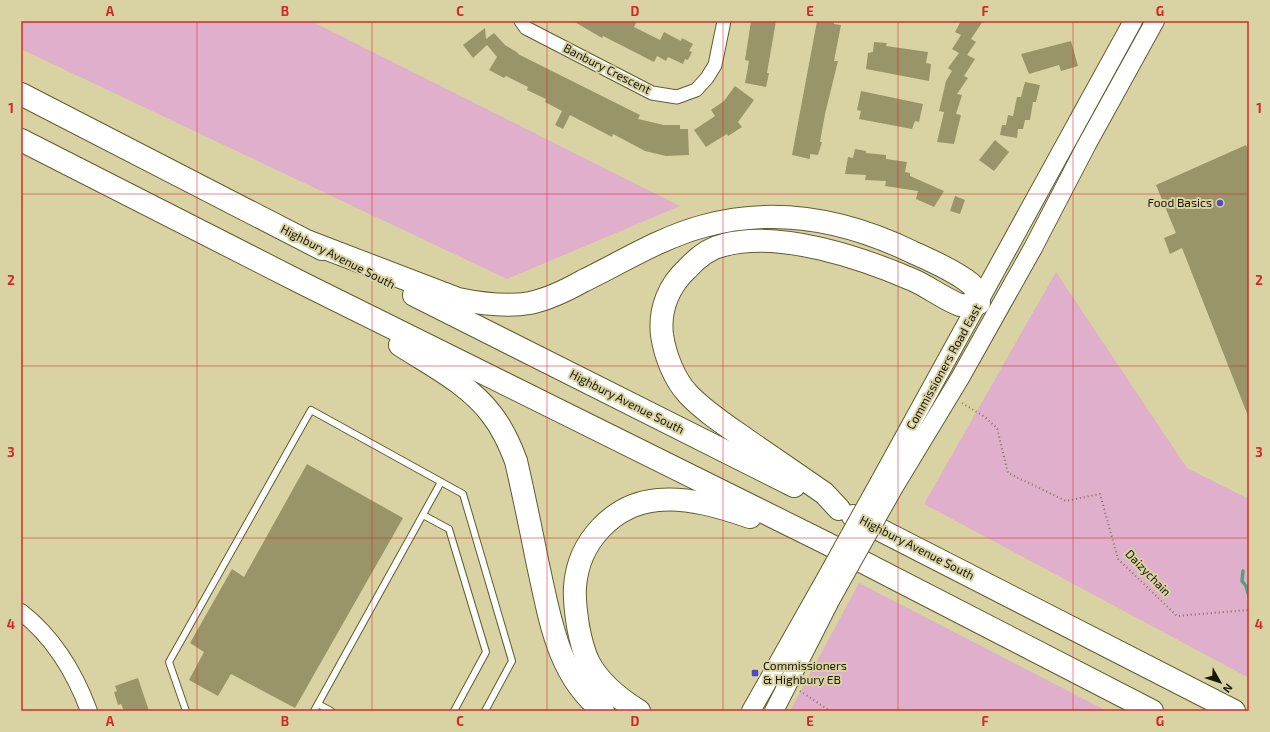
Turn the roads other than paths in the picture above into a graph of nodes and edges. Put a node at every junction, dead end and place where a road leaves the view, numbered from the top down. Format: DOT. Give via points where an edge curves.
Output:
graph roads {
  1 [pos="520,21"];
  2 [pos="724,21"];
  3 [pos="1133,21"];
  4 [pos="1155,21"];
  5 [pos="21,94"];
  6 [pos="21,140"];
  7 [pos="309,242"];
  8 [pos="304,284"];
  9 [pos="988,308"];
  10 [pos="441,482"];
  11 [pos="839,509"];
  12 [pos="423,515"];
  13 [pos="824,542"];
  14 [pos="826,593"];
  15 [pos="21,612"];
  16 [pos="318,704"];
  17 [pos="89,711"];
  18 [pos="186,711"];
  19 [pos="314,711"];
  20 [pos="331,711"];
  21 [pos="454,711"];
  22 [pos="485,711"];
  23 [pos="603,711"];
  24 [pos="639,711"];
  25 [pos="751,711"];
  26 [pos="774,711"];
  27 [pos="1152,711"];
  28 [pos="1234,711"];
  1 -- 2 [label="street, Banbury Crescent" via="526,28 652,93 677,97 696,90 707,78 715,65"];
  3 -- 9 [label="main road, Commissioners Road East"];
  4 -- 9 [label="main road, Commissioners Road East" via="1033,248"];
  5 -- 7 [label="highway, Highbury Avenue South"];
  6 -- 8 [label="highway"];
  7 -- 9 [label="highway" via="458,299 512,305 557,294 666,241 703,226 743,217 790,217 830,221 893,242 972,284"];
  7 -- 11 [label="highway, Highbury Avenue South"];
  8 -- 13 [label="highway"];
  8 -- 23 [label="highway" via="452,378 492,414 506,436 516,461 555,638 568,670 590,700"];
  9 -- 11 [label="highway" via="962,305 915,281 847,256 788,243 745,241 723,245 704,253 684,271 672,287 662,319 664,346 667,359 688,393 713,416 824,493"];
  9 -- 14 [label="main road, Commissioners Road East, bridge"];
  10 -- 12 [label="lane"];
  10 -- 18 [label="lane" via="311,410 169,662"];
  10 -- 22 [label="lane" via="463,494 512,661"];
  11 -- 28 [label="highway, Highbury Avenue South"];
  12 -- 16 [label="lane"];
  12 -- 21 [label="lane" via="449,529 486,652"];
  13 -- 24 [label="highway" via="742,514 710,505 677,500 657,500 629,508 604,524 594,535 578,570 575,600 580,634 588,660 600,680 609,690"];
  13 -- 27 [label="highway"];
  14 -- 25 [label="main road, Commissioners Road East"];
  14 -- 26 [label="main road, Commissioners Road East"];
  15 -- 17 [label="street" via="52,642 64,659"];
  16 -- 19 [label="lane"];
  16 -- 20 [label="lane"];
}
